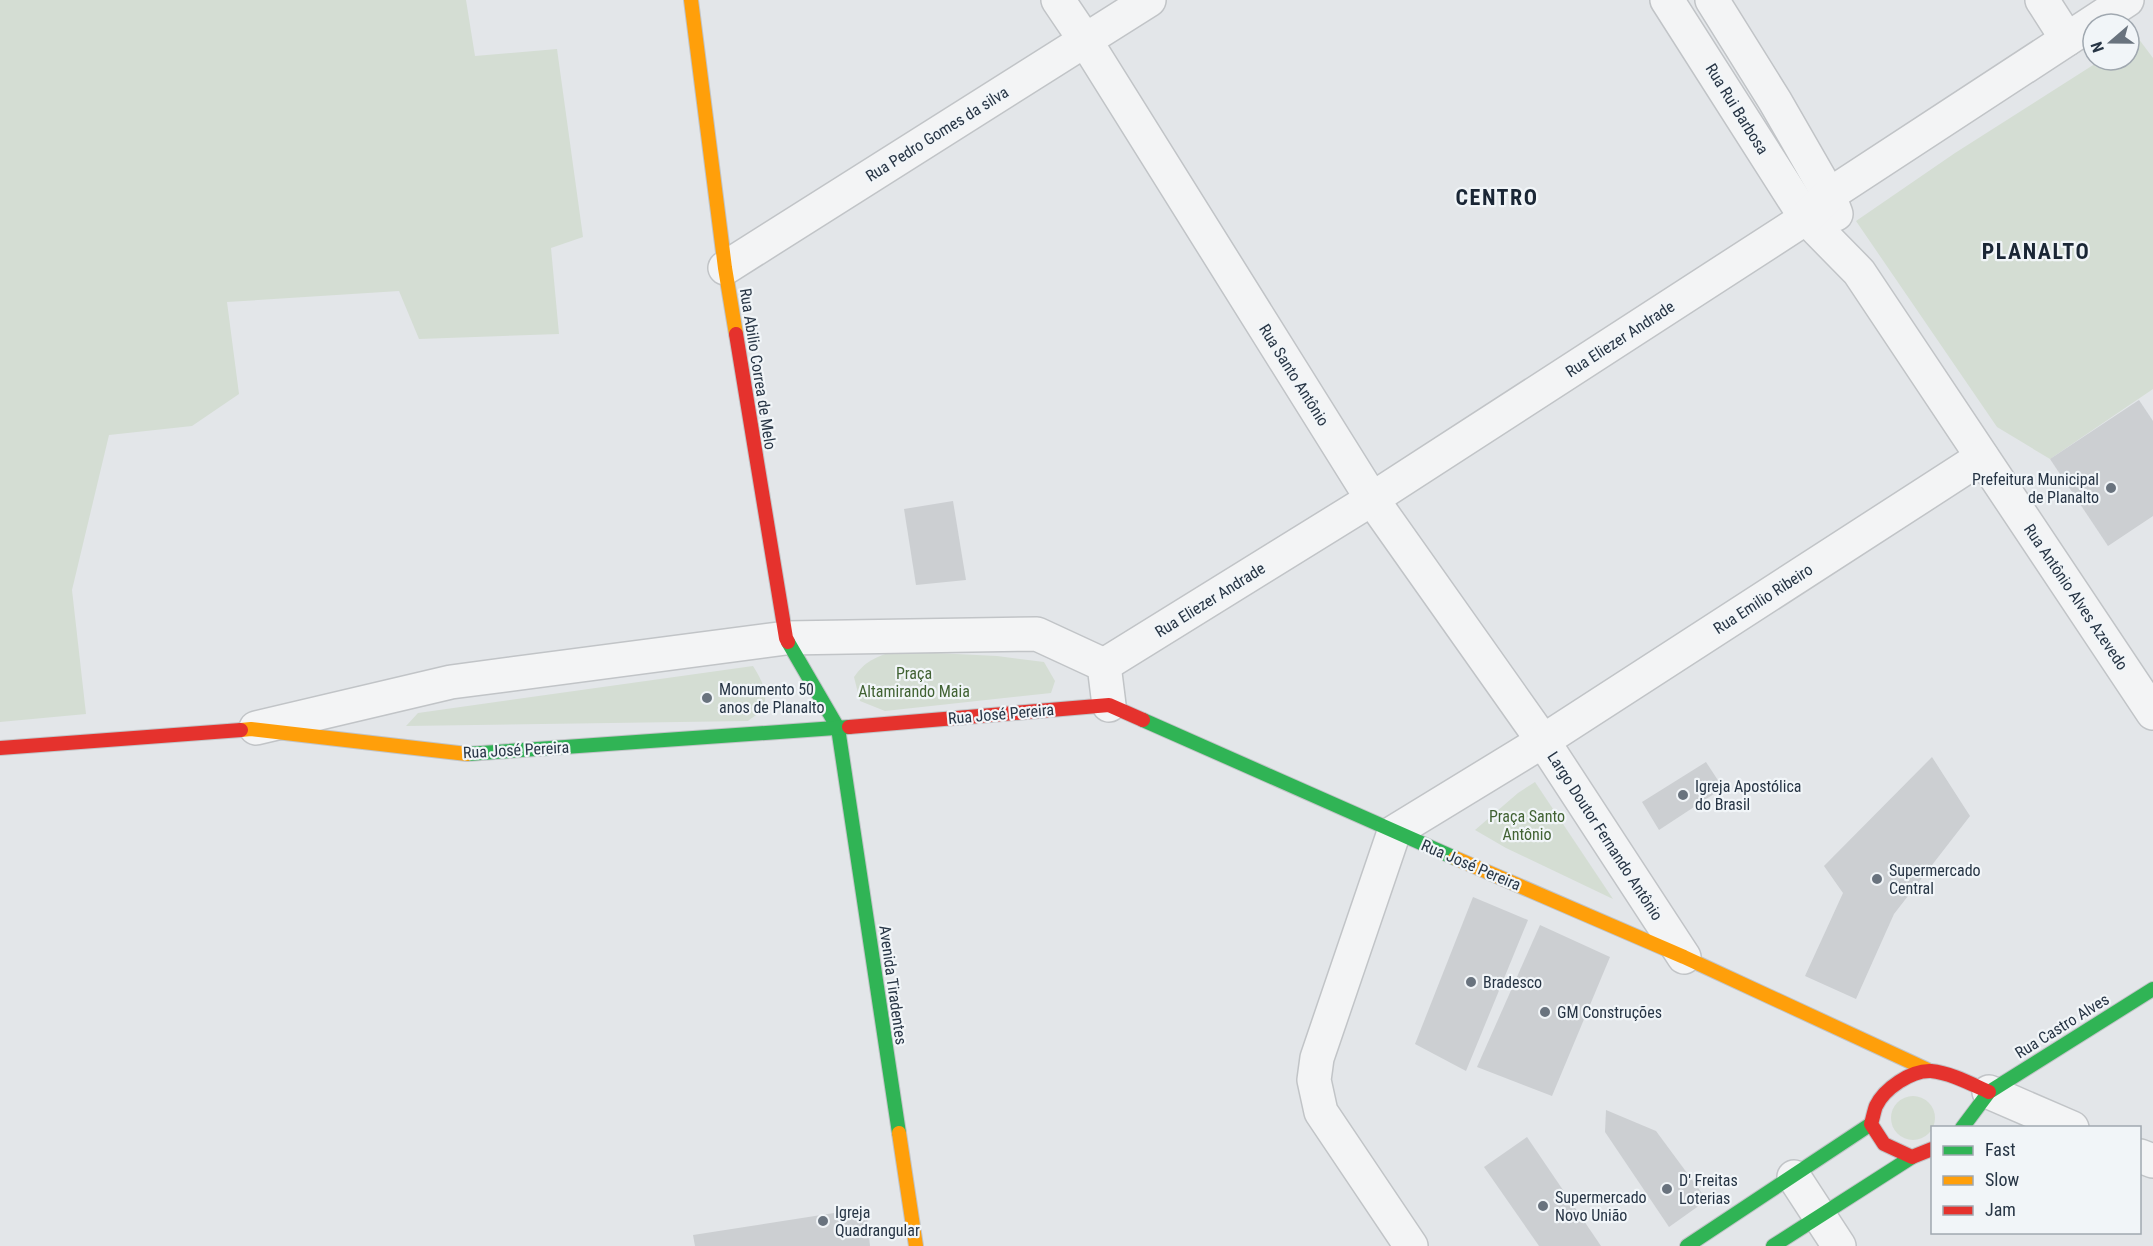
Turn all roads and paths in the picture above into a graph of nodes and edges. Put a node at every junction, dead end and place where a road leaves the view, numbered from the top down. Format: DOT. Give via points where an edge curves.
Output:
graph roads {
  1 [pos="691,0"];
  2 [pos="1058,0"];
  3 [pos="1149,0"];
  4 [pos="1667,0"];
  5 [pos="1712,0"];
  6 [pos="2042,0"];
  7 [pos="2105,5"];
  8 [pos="2067,39"];
  9 [pos="1085,40"];
  10 [pos="1817,206"];
  11 [pos="725,268"];
  12 [pos="1982,457"];
  13 [pos="1372,499"];
  14 [pos="786,638"];
  15 [pos="1104,665"];
  16 [pos="1109,705"];
  17 [pos="2153,713"];
  18 [pos="838,728"];
  19 [pos="251,729"];
  20 [pos="1543,741"];
  21 [pos="0,748"];
  22 [pos="1394,832"];
  23 [pos="1684,957"];
  24 [pos="2153,988"];
  25 [pos="1928,1070"];
  26 [pos="1989,1092"];
  27 [pos="1871,1124"];
  28 [pos="1964,1126"];
  29 [pos="2067,1126"];
  30 [pos="1931,1149"];
  31 [pos="1912,1157"];
  32 [pos="1794,1177"];
  33 [pos="1819,1217"];
  34 [pos="916,1246"];
  35 [pos="1411,1246"];
  36 [pos="1687,1246"];
  37 [pos="1773,1246"];
  38 [pos="1839,1246"];
  1 -- 11 [label="street, Rua Abilio Correa de Melo"];
  2 -- 9 [label="street, Rua Santo Antônio"];
  3 -- 9 [label="street, Rua Pedro Gomes da silva"];
  4 -- 10 [label="street, Rua Rui Barbosa"];
  5 -- 10 [label="street" via="1775,101"];
  6 -- 8 [label="street"];
  7 -- 8 [label="street, Rua Eliezer Andrade"];
  8 -- 10 [label="street, Rua Eliezer Andrade"];
  9 -- 11 [label="street, Rua Pedro Gomes da silva"];
  9 -- 13 [label="street, Rua Santo Antônio"];
  10 -- 12 [label="street, Rua Antônio Alves Azevedo"];
  10 -- 13 [label="street, Rua Eliezer Andrade"];
  11 -- 14 [label="street, Rua Abilio Correa de Melo"];
  12 -- 17 [label="street, Rua Antônio Alves Azevedo"];
  12 -- 20 [label="street, Rua Emilio Ribeiro"];
  13 -- 15 [label="street, Rua Eliezer Andrade"];
  13 -- 20 [label="street, Rua Santo Antônio"];
  14 -- 15 [label="street" via="1037,634"];
  14 -- 18 [label="street, Rua Abilio Correa de Melo"];
  14 -- 19 [label="street" via="452,682"];
  15 -- 16 [label="street"];
  16 -- 18 [label="street, Rua José Pereira"];
  16 -- 22 [label="street, Rua José Pereira"];
  18 -- 19 [label="street, Rua José Pereira" via="463,754"];
  18 -- 34 [label="street, Avenida Tiradentes"];
  19 -- 21 [label="street, Rua José Pereira"];
  20 -- 22 [label="street, Largo Doutor Fernando Antônio"];
  20 -- 23 [label="street, Largo Doutor Fernando Antônio"];
  22 -- 23 [label="street, Rua José Pereira"];
  22 -- 35 [label="street" via="1317,1058 1314,1080 1321,1112"];
  23 -- 25 [label="street, Rua José Pereira"];
  24 -- 26 [label="street, Rua Castro Alves"];
  25 -- 26 [label="street, Rua José Pereira"];
  25 -- 27 [label="street" via="1891,1088 1876,1105"];
  26 -- 28 [label="street"];
  26 -- 29 [label="street"];
  27 -- 31 [label="street" via="1884,1144"];
  27 -- 32 [label="street"];
  30 -- 31 [label="street"];
  31 -- 33 [label="street"];
  32 -- 33 [label="street"];
  32 -- 36 [label="street"];
  33 -- 37 [label="street"];
  33 -- 38 [label="street"];
}
